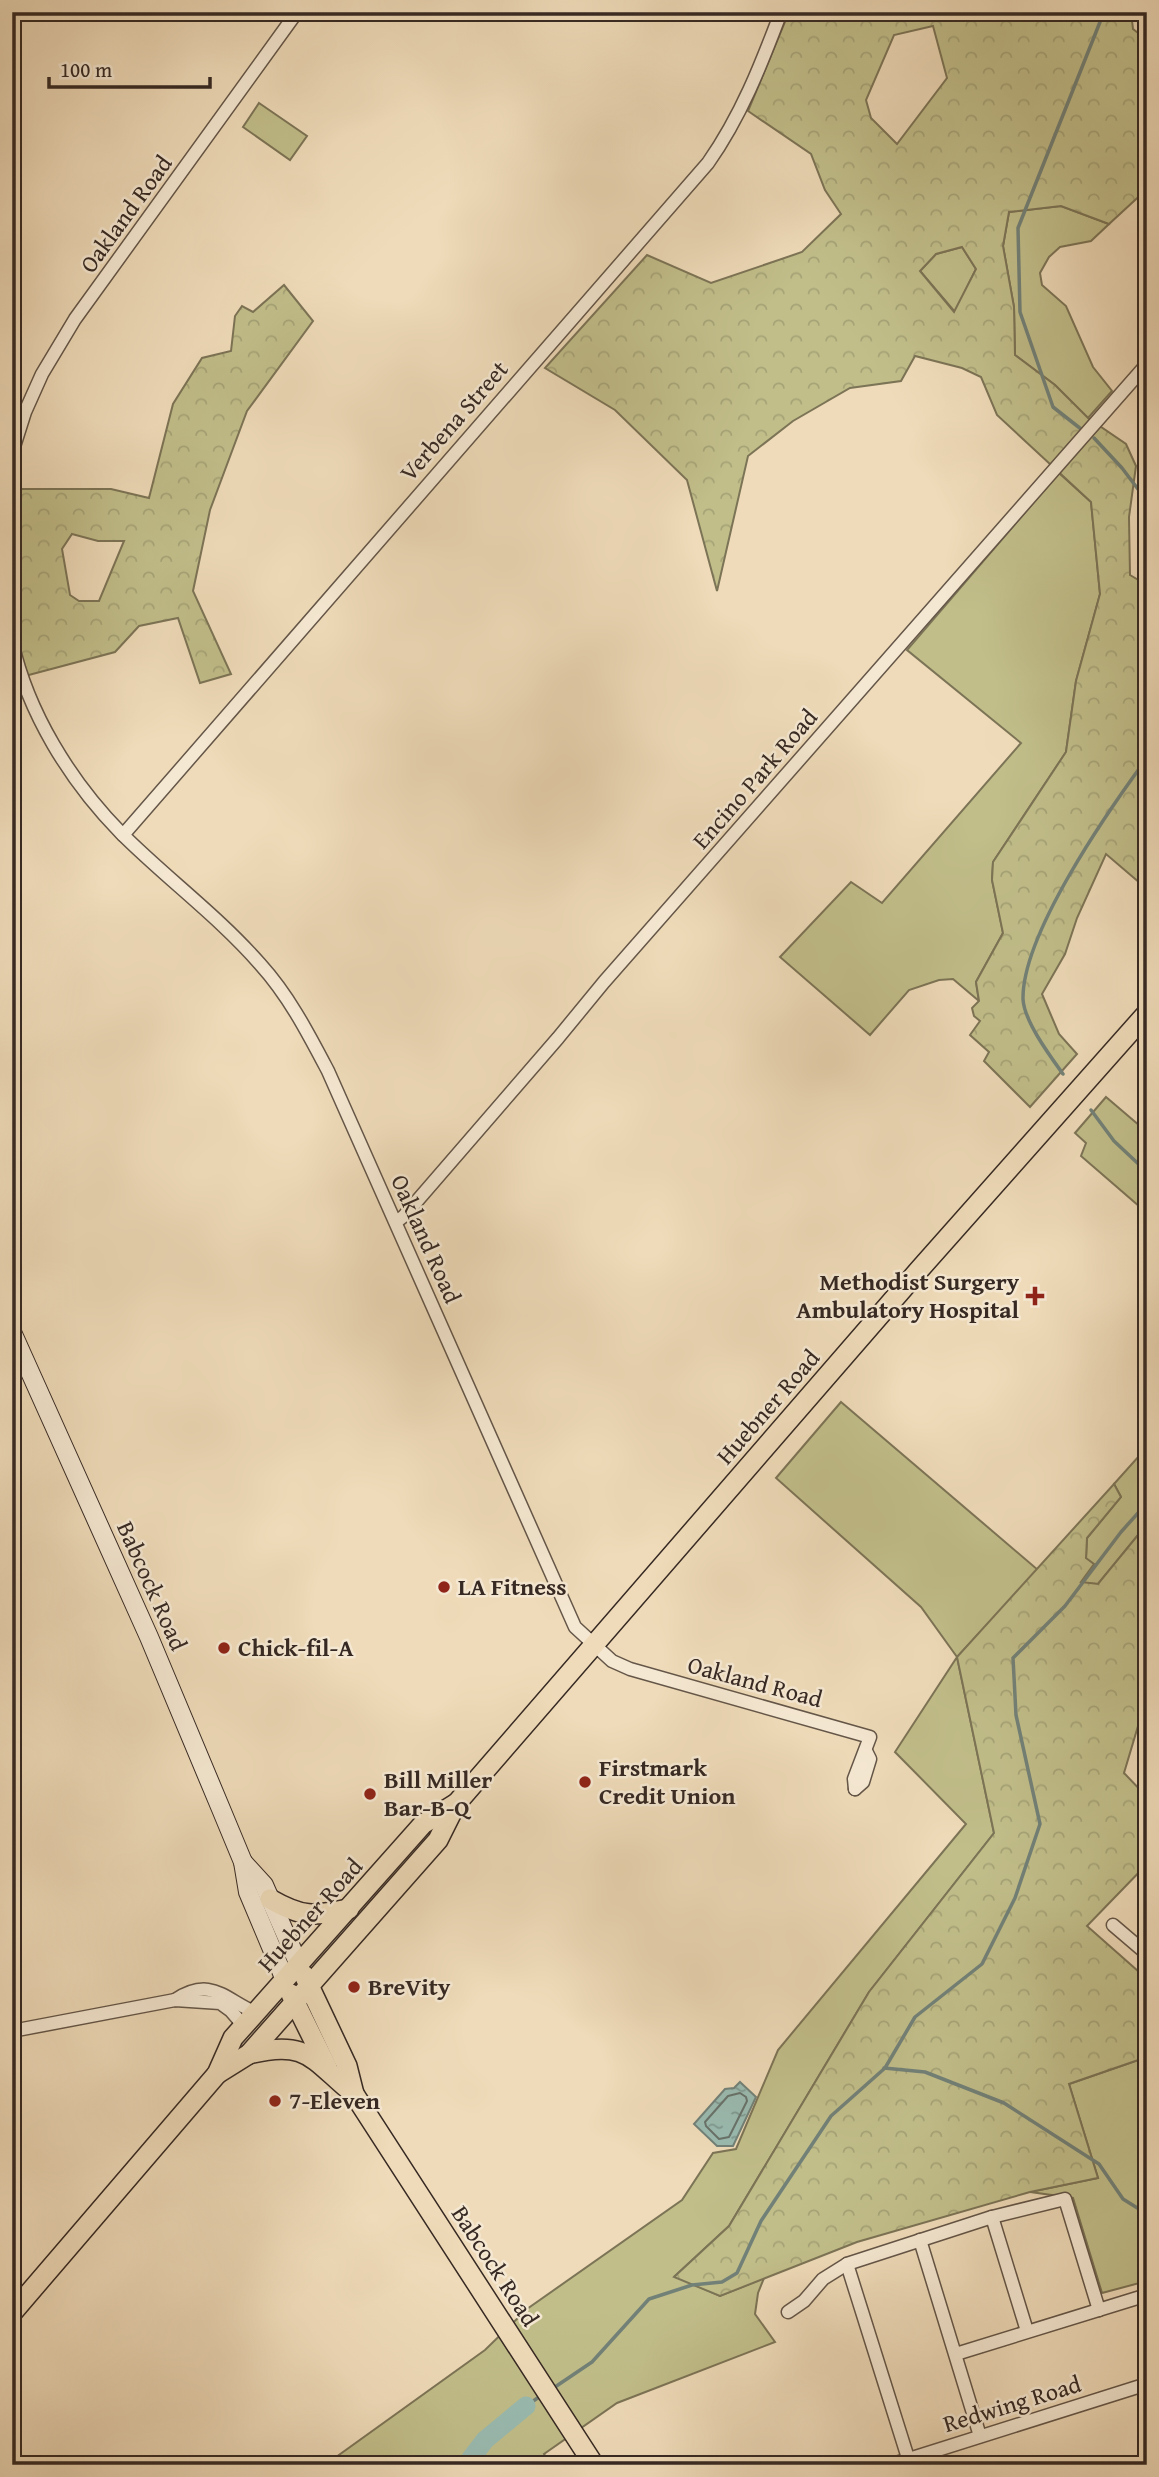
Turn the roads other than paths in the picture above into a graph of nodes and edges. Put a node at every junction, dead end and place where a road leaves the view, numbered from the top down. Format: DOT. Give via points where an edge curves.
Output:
graph roads {
  1 [pos="297,12"];
  2 [pos="781,12"];
  3 [pos="1147,364"];
  4 [pos="12,453"];
  5 [pos="12,642"];
  6 [pos="123,835"];
  7 [pos="1147,1013"];
  8 [pos="396,1222"];
  9 [pos="12,1332"];
  10 [pos="592,1645"];
  11 [pos="866,1751"];
  12 [pos="456,1804"];
  13 [pos="243,1862"];
  14 [pos="270,1899"];
  15 [pos="349,1909"];
  16 [pos="1113,1925"];
  17 [pos="1147,1954"];
  18 [pos="299,1965"];
  19 [pos="285,1980"];
  20 [pos="309,1986"];
  21 [pos="295,2002"];
  22 [pos="250,2020"];
  23 [pos="12,2031"];
  24 [pos="249,2054"];
  25 [pos="217,2074"];
  26 [pos="330,2075"];
  27 [pos="354,2094"];
  28 [pos="992,2217"];
  29 [pos="920,2240"];
  30 [pos="847,2264"];
  31 [pos="1147,2295"];
  32 [pos="1098,2310"];
  33 [pos="788,2312"];
  34 [pos="12,2313"];
  35 [pos="1027,2331"];
  36 [pos="956,2354"];
  37 [pos="1147,2384"];
  38 [pos="980,2436"];
  39 [pos="908,2458"];
  40 [pos="594,2465"];
  41 [pos="890,2465"];
  1 -- 4 [label="street, Oakland Road" via="75,319 42,374"];
  2 -- 6 [label="street, Verbena Street" via="743,105 708,163"];
  3 -- 8 [label="street, Encino Park Road"];
  5 -- 6 [label="street, Oakland Road" via="26,689 56,748 89,798"];
  6 -- 8 [label="street, Oakland Road" via="231,933 278,985 328,1071"];
  7 -- 10 [label="main road, Huebner Road"];
  8 -- 10 [label="street, Oakland Road" via="570,1621"];
  9 -- 13 [label="main road, Babcock Road" via="149,1637"];
  10 -- 11 [label="street, Oakland Road" via="630,1669 870,1737"];
  10 -- 12 [label="main road, Huebner Road"];
  12 -- 15 [label="main road, Huebner Road" via="423,1824"];
  12 -- 20 [label="main road, Huebner Road" via="438,1840"];
  13 -- 14 [label="main road, Babcock Road"];
  13 -- 19 [label="main road, Babcock Road" via="248,1892"];
  14 -- 15 [label="main road" via="306,1915"];
  14 -- 18 [label="main road, Babcock Road"];
  15 -- 18 [label="main road, Huebner Road"];
  16 -- 17 [label="street"];
  18 -- 19 [label="main road, Huebner Road"];
  18 -- 20 [label="main road, Babcock Road"];
  19 -- 21 [label="main road, Babcock Road"];
  19 -- 22 [label="main road, Huebner Road"];
  20 -- 21 [label="main road, Huebner Road"];
  20 -- 27 [label="main road, Babcock Road" via="348,2066"];
  21 -- 24 [label="main road, Huebner Road"];
  21 -- 26 [label="main road, Babcock Road"];
  22 -- 23 [label="street" via="225,1994 187,1992 175,2000"];
  22 -- 25 [label="main road, Huebner Road" via="233,2038"];
  24 -- 25 [label="main road, Huebner Road"];
  24 -- 26 [label="main road" via="273,2048 298,2050"];
  25 -- 34 [label="main road, Huebner Road"];
  26 -- 27 [label="main road, Babcock Road"];
  27 -- 40 [label="main road, Babcock Road"];
  28 -- 29 [label="street"];
  28 -- 32 [label="street" via="1066,2199"];
  28 -- 35 [label="street"];
  29 -- 30 [label="street"];
  29 -- 36 [label="street"];
  30 -- 33 [label="street" via="823,2279"];
  30 -- 39 [label="street"];
  31 -- 32 [label="street"];
  32 -- 35 [label="street"];
  35 -- 36 [label="street"];
  36 -- 38 [label="street"];
  37 -- 38 [label="street, Redwing Road"];
  38 -- 39 [label="street, Redwing Road"];
  39 -- 41 [label="street, Redwing Road"];
}
